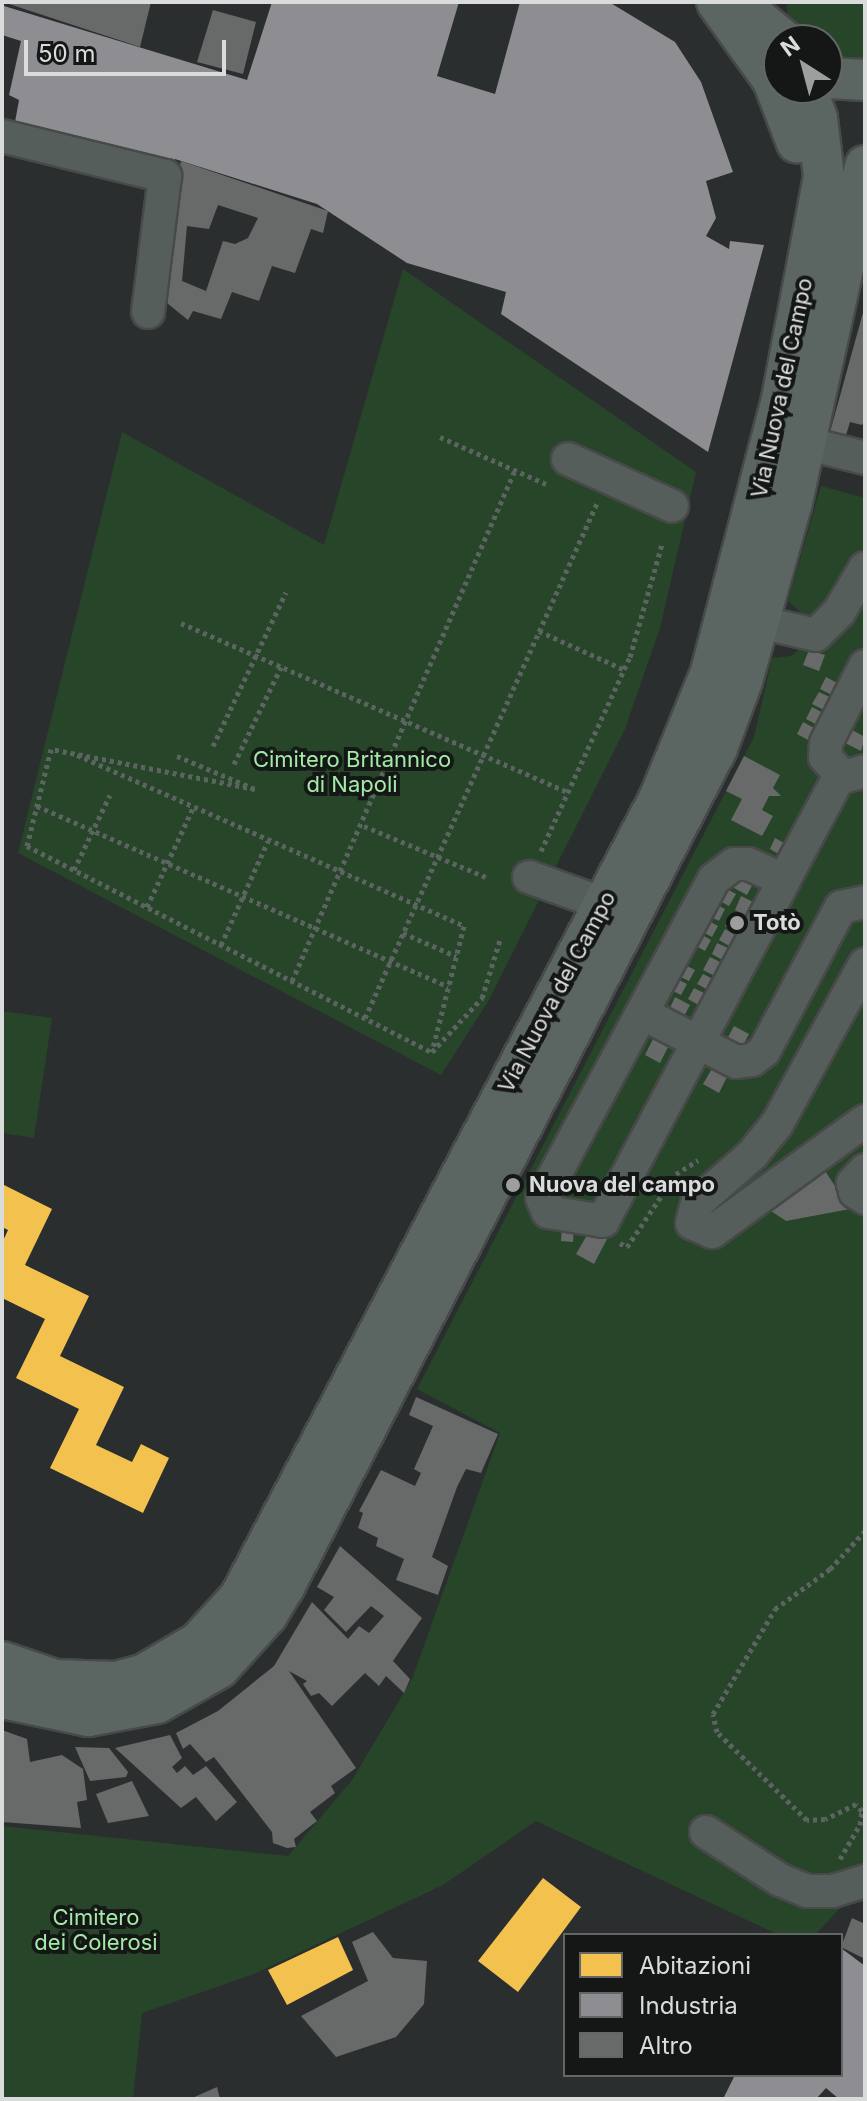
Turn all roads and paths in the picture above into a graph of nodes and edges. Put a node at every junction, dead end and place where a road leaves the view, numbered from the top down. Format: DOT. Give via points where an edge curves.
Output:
graph roads {
  1 [pos="717,2"];
  2 [pos="737,2"];
  3 [pos="777,2"];
  4 [pos="764,24"];
  5 [pos="780,24"];
  6 [pos="843,79"];
  7 [pos="865,80"];
  8 [pos="812,104"];
  9 [pos="2,136"];
  10 [pos="865,166"];
  11 [pos="814,232"];
  12 [pos="148,312"];
  13 [pos="440,437"];
  14 [pos="805,443"];
  15 [pos="865,458"];
  16 [pos="568,459"];
  17 [pos="515,470"];
  18 [pos="608,477"];
  19 [pos="546,484"];
  20 [pos="672,506"];
  21 [pos="662,544"];
  22 [pos="865,568"];
  23 [pos="286,592"];
  24 [pos="759,622"];
  25 [pos="181,623"];
  26 [pos="539,631"];
  27 [pos="256,655"];
  28 [pos="865,666"];
  29 [pos="281,667"];
  30 [pos="625,670"];
  31 [pos="406,721"];
  32 [pos="213,746"];
  33 [pos="76,754"];
  34 [pos="483,755"];
  35 [pos="177,756"];
  36 [pos="234,764"];
  37 [pos="852,773"];
  38 [pos="568,792"];
  39 [pos="110,795"];
  40 [pos="37,806"];
  41 [pos="193,808"];
  42 [pos="364,826"];
  43 [pos="93,830"];
  44 [pos="268,841"];
  45 [pos="437,857"];
  46 [pos="168,863"];
  47 [pos="74,870"];
  48 [pos="342,874"];
  49 [pos="486,877"];
  50 [pos="529,877"];
  51 [pos="784,880"];
  52 [pos="243,896"];
  53 [pos="865,902"];
  54 [pos="604,904"];
  55 [pos="416,905"];
  56 [pos="147,907"];
  57 [pos="316,928"];
  58 [pos="403,933"];
  59 [pos="500,940"];
  60 [pos="221,945"];
  61 [pos="456,956"];
  62 [pos="390,961"];
  63 [pos="865,964"];
  64 [pos="292,981"];
  65 [pos="448,986"];
  66 [pos="642,1013"];
  67 [pos="365,1018"];
  68 [pos="698,1042"];
  69 [pos="432,1052"];
  70 [pos="865,1121"];
  71 [pos="865,1170"];
  72 [pos="865,1198"];
  73 [pos="865,1531"];
  74 [pos="2,1662"];
  75 [pos="2,1698"];
  76 [pos="706,1832"];
  77 [pos="865,1881"];
  78 [pos="815,1891"];
  1 -- 11 [label="main road" via="783,102 800,151"];
  2 -- 4 [label="main road"];
  3 -- 5 [label="main road"];
  6 -- 7 [label="main road"];
  8 -- 11 [label="main road, Via Nuova del Campo" via="824,177"];
  9 -- 12 [label="street" via="165,176"];
  10 -- 14 [label="main road, Via Nuova del Campo"];
  11 -- 54 [label="main road, Via Nuova del Campo" via="768,468 711,672 670,775"];
  13 -- 17 [label="path"];
  14 -- 15 [label="street"];
  14 -- 24 [label="main road, Via Nuova del Campo"];
  16 -- 18 [label="street"];
  17 -- 19 [label="path"];
  17 -- 31 [label="path"];
  18 -- 20 [label="street"];
  18 -- 26 [label="path"];
  21 -- 30 [label="path"];
  22 -- 24 [label="street" via="839,612 816,635"];
  23 -- 27 [label="path"];
  24 -- 75 [label="main road, Via Nuova del Campo" via="742,681 688,812 267,1615 219,1668 157,1703 88,1716"];
  25 -- 27 [label="path"];
  26 -- 30 [label="path"];
  26 -- 34 [label="path"];
  27 -- 29 [label="path"];
  27 -- 32 [label="path"];
  28 -- 37 [label="street" via="826,743 825,757"];
  29 -- 31 [label="path"];
  29 -- 36 [label="path"];
  30 -- 38 [label="path"];
  31 -- 34 [label="path"];
  31 -- 42 [label="path"];
  33 -- 35 [label="path" via="255,789"];
  33 -- 40 [label="path" via="51,749"];
  33 -- 41 [label="path"];
  34 -- 38 [label="path"];
  34 -- 45 [label="path"];
  37 -- 51 [label="street"];
  38 -- 50 [label="path"];
  39 -- 43 [label="path"];
  40 -- 43 [label="path"];
  40 -- 47 [label="path" via="27,846"];
  41 -- 44 [label="path"];
  41 -- 46 [label="path"];
  42 -- 45 [label="path"];
  42 -- 48 [label="path"];
  43 -- 46 [label="path"];
  43 -- 47 [label="path"];
  44 -- 48 [label="path"];
  44 -- 52 [label="path"];
  45 -- 49 [label="path"];
  45 -- 55 [label="path"];
  46 -- 52 [label="path"];
  46 -- 56 [label="path"];
  47 -- 56 [label="path"];
  48 -- 55 [label="path"];
  48 -- 57 [label="path"];
  50 -- 54 [label="street"];
  51 -- 66 [label="street" via="748,864 722,869"];
  51 -- 68 [label="street"];
  52 -- 57 [label="path"];
  52 -- 60 [label="path"];
  53 -- 68 [label="street" via="841,907 764,1051 741,1074 736,1062"];
  54 -- 74 [label="main road, Via Nuova del Campo" via="240,1597 199,1642 130,1678 55,1680"];
  55 -- 58 [label="path"];
  55 -- 61 [label="path" via="464,926"];
  56 -- 60 [label="path"];
  57 -- 62 [label="path"];
  57 -- 64 [label="path"];
  58 -- 61 [label="path"];
  58 -- 62 [label="path"];
  59 -- 69 [label="path" via="482,998"];
  60 -- 64 [label="path"];
  61 -- 65 [label="path"];
  62 -- 65 [label="path"];
  62 -- 67 [label="path"];
  63 -- 70 [label="street" via="777,1124 753,1154 697,1203 692,1223 712,1232"];
  64 -- 67 [label="path"];
  65 -- 69 [label="path"];
  66 -- 68 [label="street"];
  66 -- 68 [label="street" via="542,1198 548,1212 603,1221"];
  67 -- 69 [label="path"];
  71 -- 72 [label="street" via="853,1183 855,1192"];
  73 -- 78 [label="path" via="830,1569 775,1609 713,1714 717,1732 807,1820 825,1819 856,1804 862,1811 850,1846"];
  76 -- 78 [label="street" via="780,1880"];
  77 -- 78 [label="street"];
}
